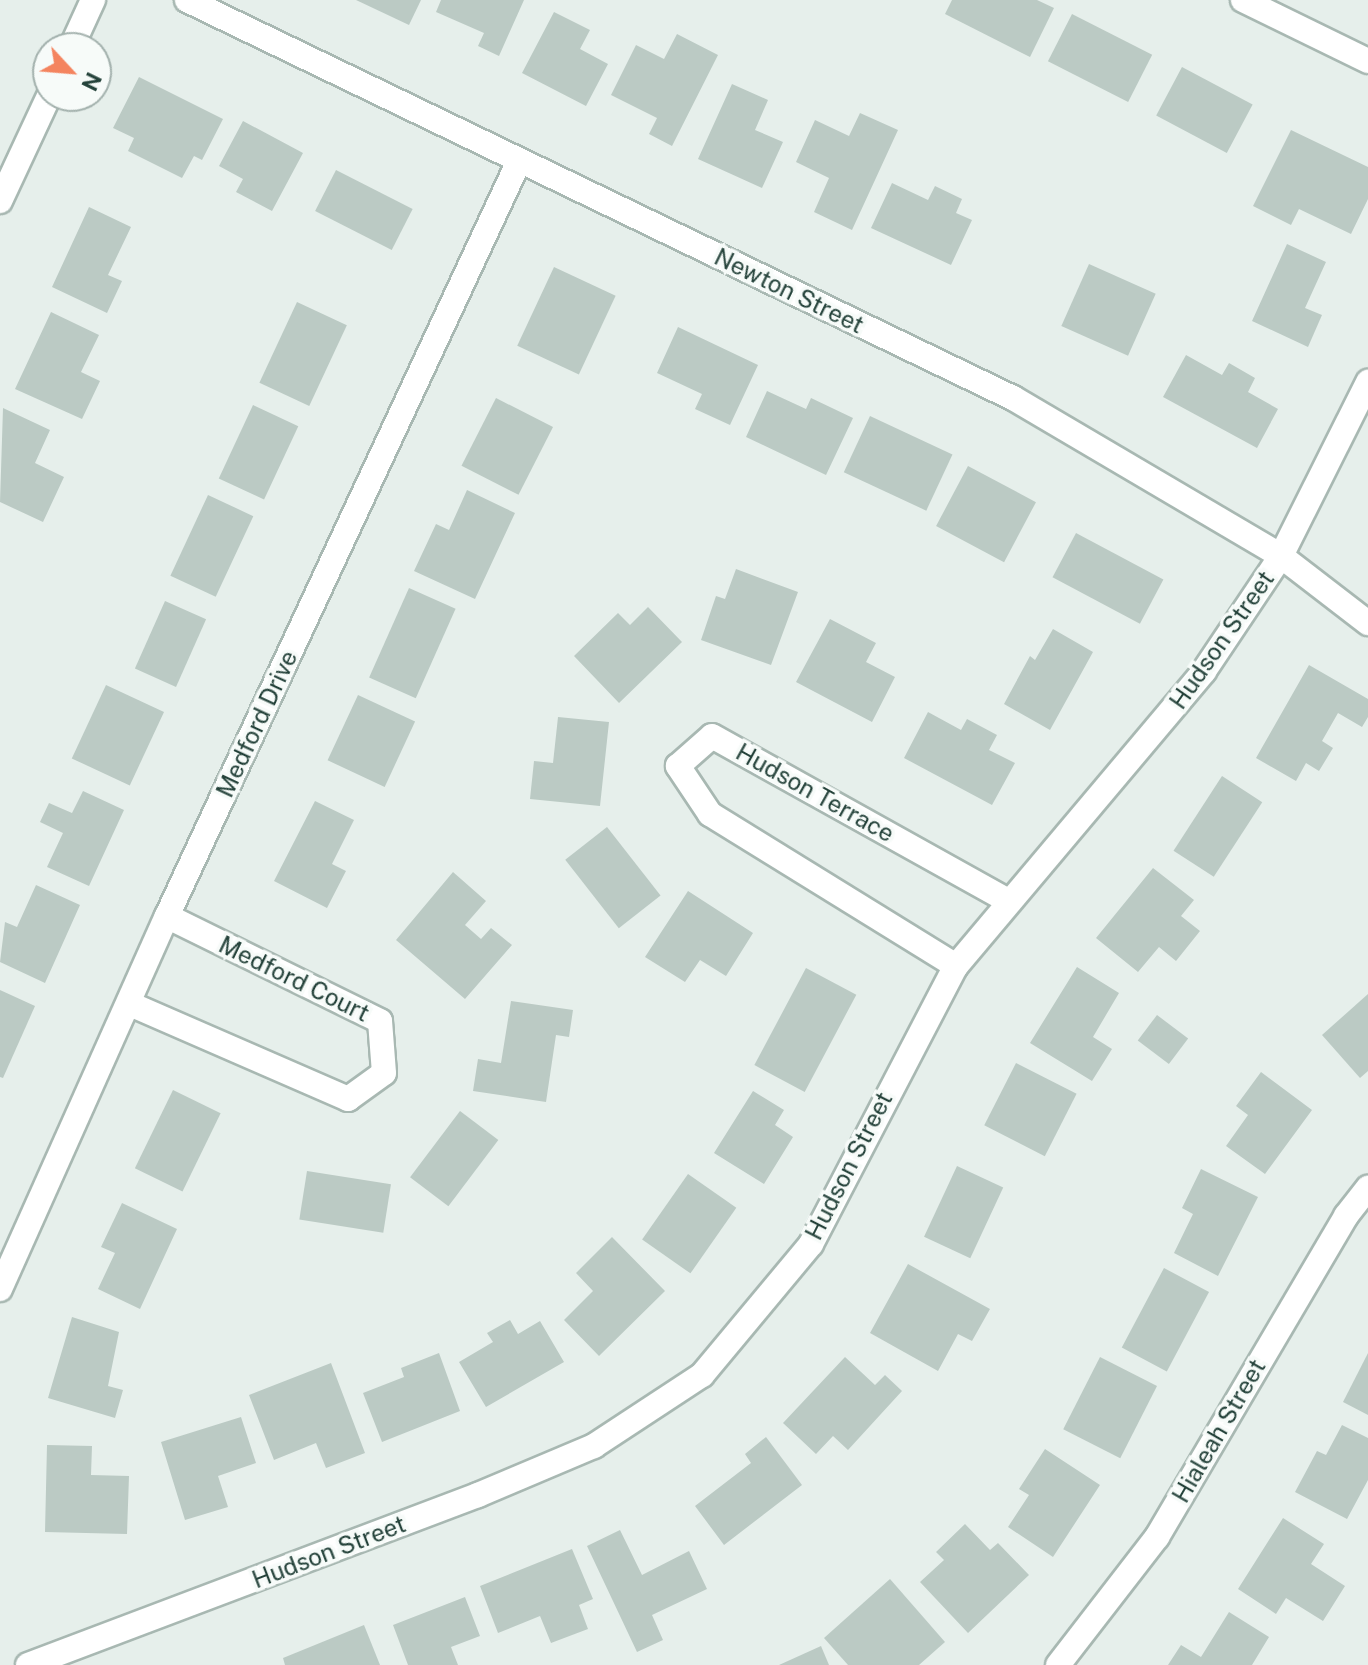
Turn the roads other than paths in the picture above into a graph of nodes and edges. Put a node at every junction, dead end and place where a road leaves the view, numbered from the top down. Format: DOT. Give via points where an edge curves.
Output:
graph roads {
  1 [pos="93,0"];
  2 [pos="187,0"];
  3 [pos="1243,0"];
  4 [pos="78,32"];
  5 [pos="1368,61"];
  6 [pos="42,112"];
  7 [pos="519,161"];
  8 [pos="0,201"];
  9 [pos="1368,382"];
  10 [pos="1281,556"];
  11 [pos="1368,623"];
  12 [pos="1008,901"];
  13 [pos="167,916"];
  14 [pos="956,966"];
  15 [pos="130,1004"];
  16 [pos="1368,1188"];
  17 [pos="0,1289"];
  18 [pos="28,1665"];
  19 [pos="1058,1665"];
  1 -- 4 [label="street"];
  2 -- 7 [label="street, Newton Street"];
  3 -- 5 [label="street"];
  6 -- 8 [label="street"];
  7 -- 10 [label="street, Newton Street" via="1013,398"];
  7 -- 13 [label="street, Medford Drive"];
  9 -- 10 [label="street, Hudson Street"];
  10 -- 11 [label="street, Newton Street"];
  10 -- 12 [label="street, Hudson Street" via="1204,671"];
  12 -- 14 [label="street, Hudson Street"];
  12 -- 14 [label="street, Hudson Terrace" via="712,736 678,766 710,814"];
  13 -- 15 [label="street, Medford Drive"];
  13 -- 15 [label="street, Medford Court" via="380,1021 384,1073 348,1099"];
  14 -- 18 [label="street, Hudson Street" via="811,1244 702,1375 594,1446 536,1471"];
  15 -- 17 [label="street, Medford Drive"];
  16 -- 19 [label="street, Hialeah Street" via="1346,1216 1157,1537"];
}
